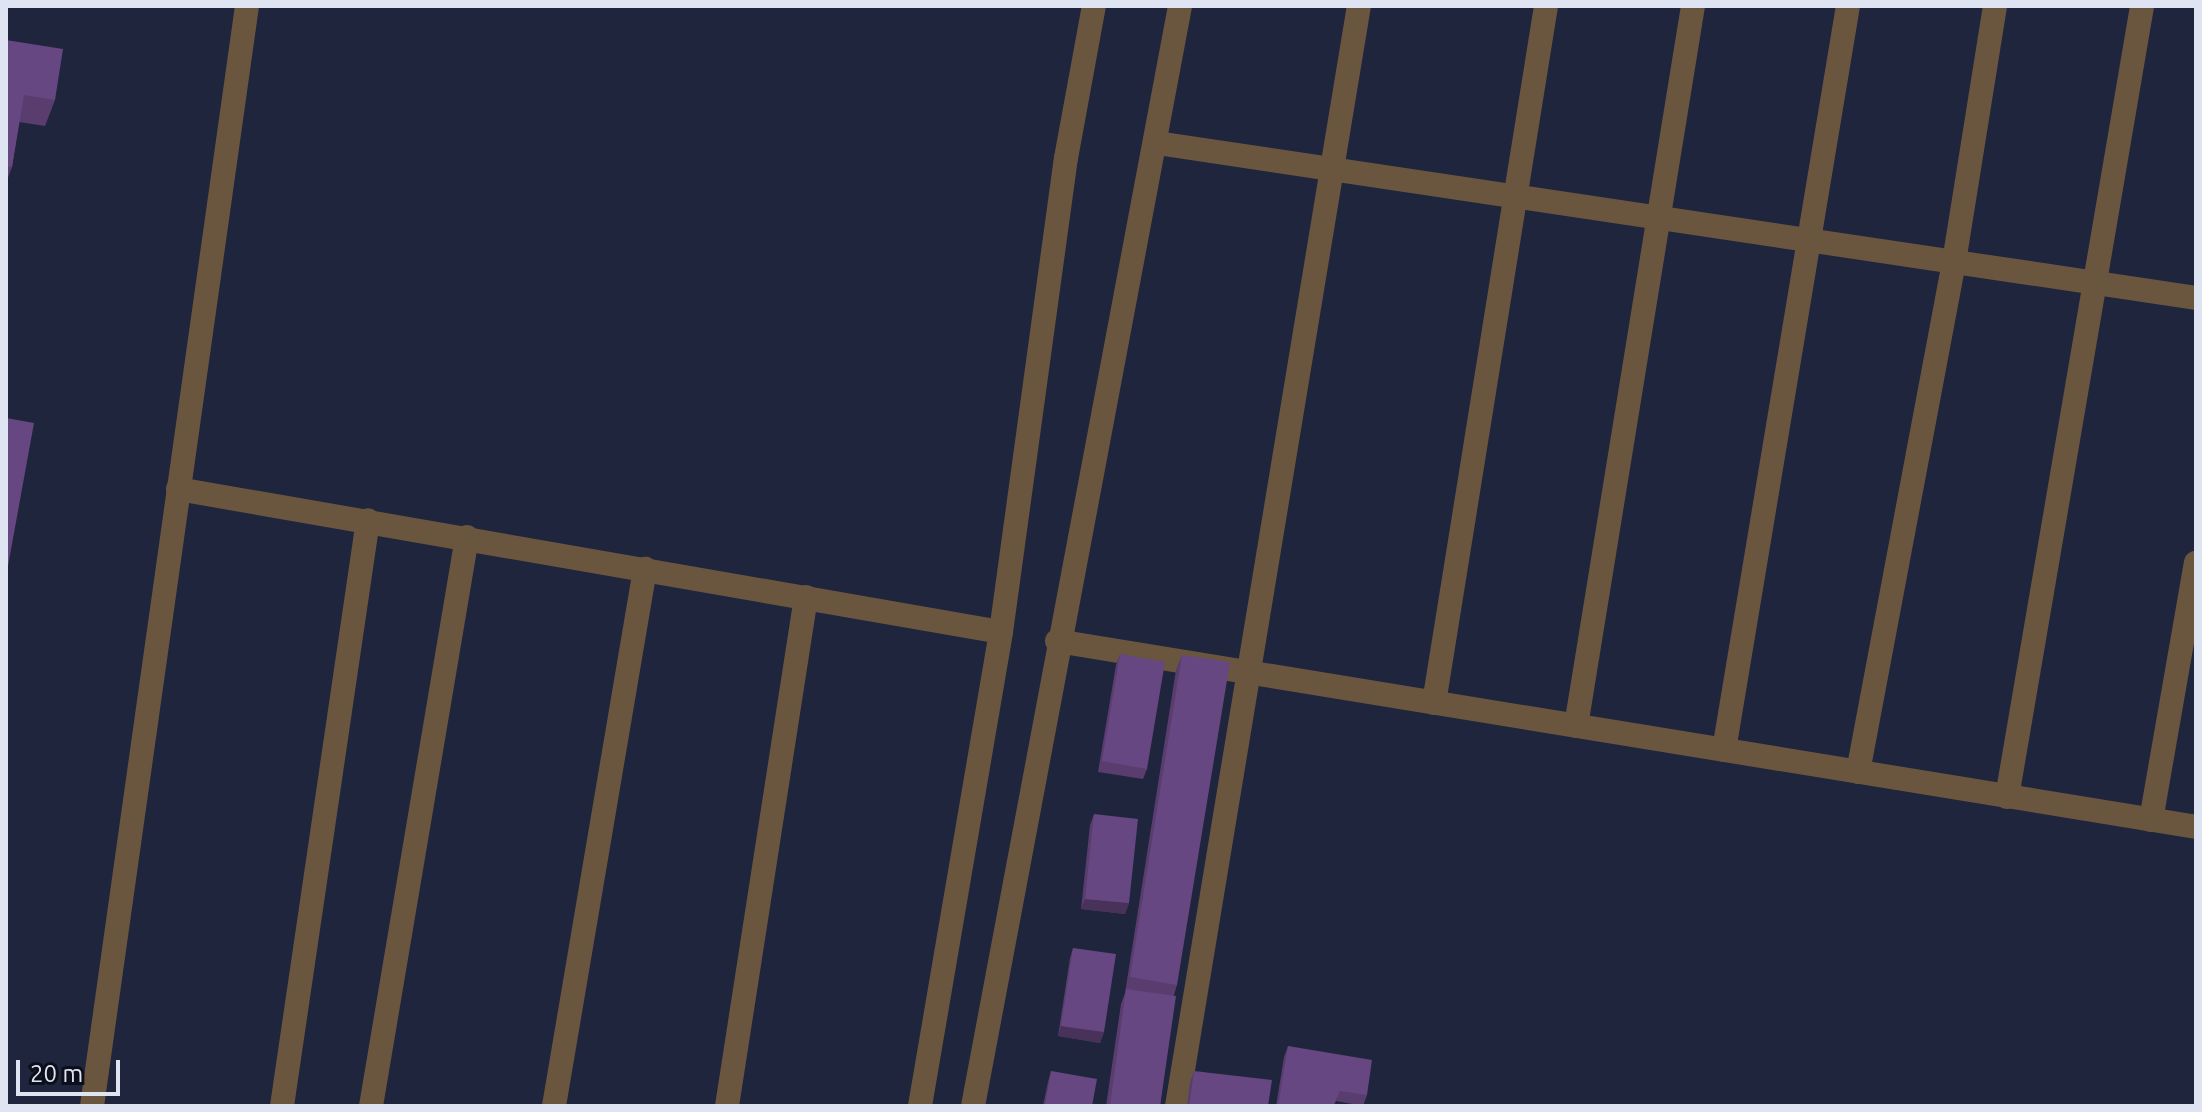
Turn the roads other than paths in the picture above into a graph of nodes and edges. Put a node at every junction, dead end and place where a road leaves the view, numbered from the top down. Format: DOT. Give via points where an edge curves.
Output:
graph roads {
  1 [pos="247,6"];
  2 [pos="1094,6"];
  3 [pos="1180,6"];
  4 [pos="1359,6"];
  5 [pos="1546,6"];
  6 [pos="1693,6"];
  7 [pos="1848,6"];
  8 [pos="1995,6"];
  9 [pos="2142,6"];
  10 [pos="1157,143"];
  11 [pos="1332,170"];
  12 [pos="1514,197"];
  13 [pos="1657,218"];
  14 [pos="1810,241"];
  15 [pos="1954,262"];
  16 [pos="2097,284"];
  17 [pos="2196,298"];
  18 [pos="178,489"];
  19 [pos="368,520"];
  20 [pos="467,537"];
  21 [pos="2196,563"];
  22 [pos="645,569"];
  23 [pos="806,597"];
  24 [pos="1001,632"];
  25 [pos="1057,641"];
  26 [pos="1249,672"];
  27 [pos="1434,703"];
  28 [pos="1576,726"];
  29 [pos="1724,750"];
  30 [pos="1858,772"];
  31 [pos="2007,797"];
  32 [pos="2151,820"];
  33 [pos="2196,827"];
  34 [pos="92,1106"];
  35 [pos="282,1106"];
  36 [pos="371,1106"];
  37 [pos="554,1106"];
  38 [pos="727,1106"];
  39 [pos="920,1106"];
  40 [pos="973,1106"];
  41 [pos="1177,1106"];
  1 -- 18 [label="street"];
  2 -- 24 [label="street" via="1066,158"];
  3 -- 10 [label="street"];
  4 -- 11 [label="street"];
  5 -- 12 [label="street"];
  6 -- 13 [label="street"];
  7 -- 14 [label="street"];
  8 -- 15 [label="street"];
  9 -- 16 [label="street"];
  10 -- 11 [label="street"];
  10 -- 25 [label="street"];
  11 -- 12 [label="street"];
  11 -- 26 [label="street"];
  12 -- 13 [label="street"];
  12 -- 27 [label="street"];
  13 -- 14 [label="street"];
  13 -- 28 [label="street"];
  14 -- 15 [label="street"];
  14 -- 29 [label="street"];
  15 -- 16 [label="street"];
  15 -- 30 [label="street"];
  16 -- 17 [label="street"];
  16 -- 31 [label="street"];
  18 -- 19 [label="street"];
  18 -- 34 [label="street"];
  19 -- 20 [label="street"];
  19 -- 35 [label="street"];
  20 -- 22 [label="street"];
  20 -- 36 [label="street"];
  21 -- 32 [label="street"];
  22 -- 23 [label="street"];
  22 -- 37 [label="street"];
  23 -- 24 [label="street"];
  23 -- 38 [label="street"];
  24 -- 39 [label="street"];
  25 -- 26 [label="street"];
  25 -- 40 [label="street"];
  26 -- 27 [label="street"];
  26 -- 41 [label="street"];
  27 -- 28 [label="street"];
  28 -- 29 [label="street"];
  29 -- 30 [label="street"];
  30 -- 31 [label="street"];
  31 -- 32 [label="street"];
  32 -- 33 [label="street"];
}
